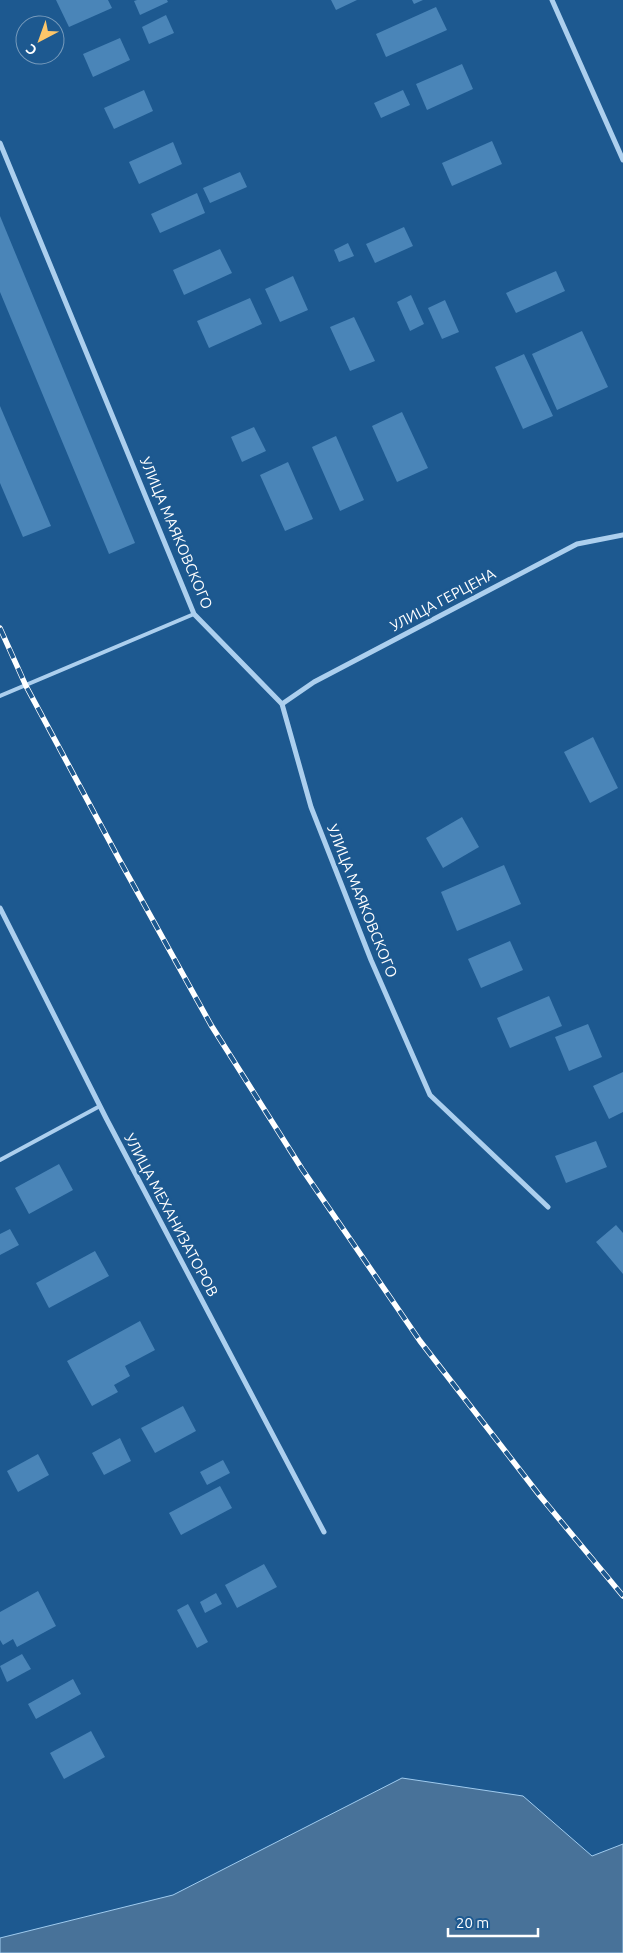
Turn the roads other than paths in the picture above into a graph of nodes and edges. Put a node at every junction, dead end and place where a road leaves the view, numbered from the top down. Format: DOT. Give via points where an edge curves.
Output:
graph roads {
  1 [pos="552,0"];
  2 [pos="0,144"];
  3 [pos="623,160"];
  4 [pos="623,535"];
  5 [pos="194,614"];
  6 [pos="0,696"];
  7 [pos="282,704"];
  8 [pos="0,908"];
  9 [pos="100,1106"];
  10 [pos="0,1160"];
  11 [pos="548,1207"];
  12 [pos="324,1532"];
  1 -- 3 [label="street"];
  2 -- 5 [label="street, УЛИЦА МАЯКОВСКОГО"];
  4 -- 7 [label="street, УЛИЦА ГЕРЦЕНА" via="577,544 314,682"];
  5 -- 6 [label="lane"];
  5 -- 7 [label="street, УЛИЦА МАЯКОВСКОГО"];
  7 -- 11 [label="street, УЛИЦА МАЯКОВСКОГО" via="311,807 371,960 430,1095"];
  8 -- 9 [label="street, УЛИЦА МЕХАНИЗАТОРОВ"];
  9 -- 10 [label="lane"];
  9 -- 12 [label="street, УЛИЦА МЕХАНИЗАТОРОВ"];
}
